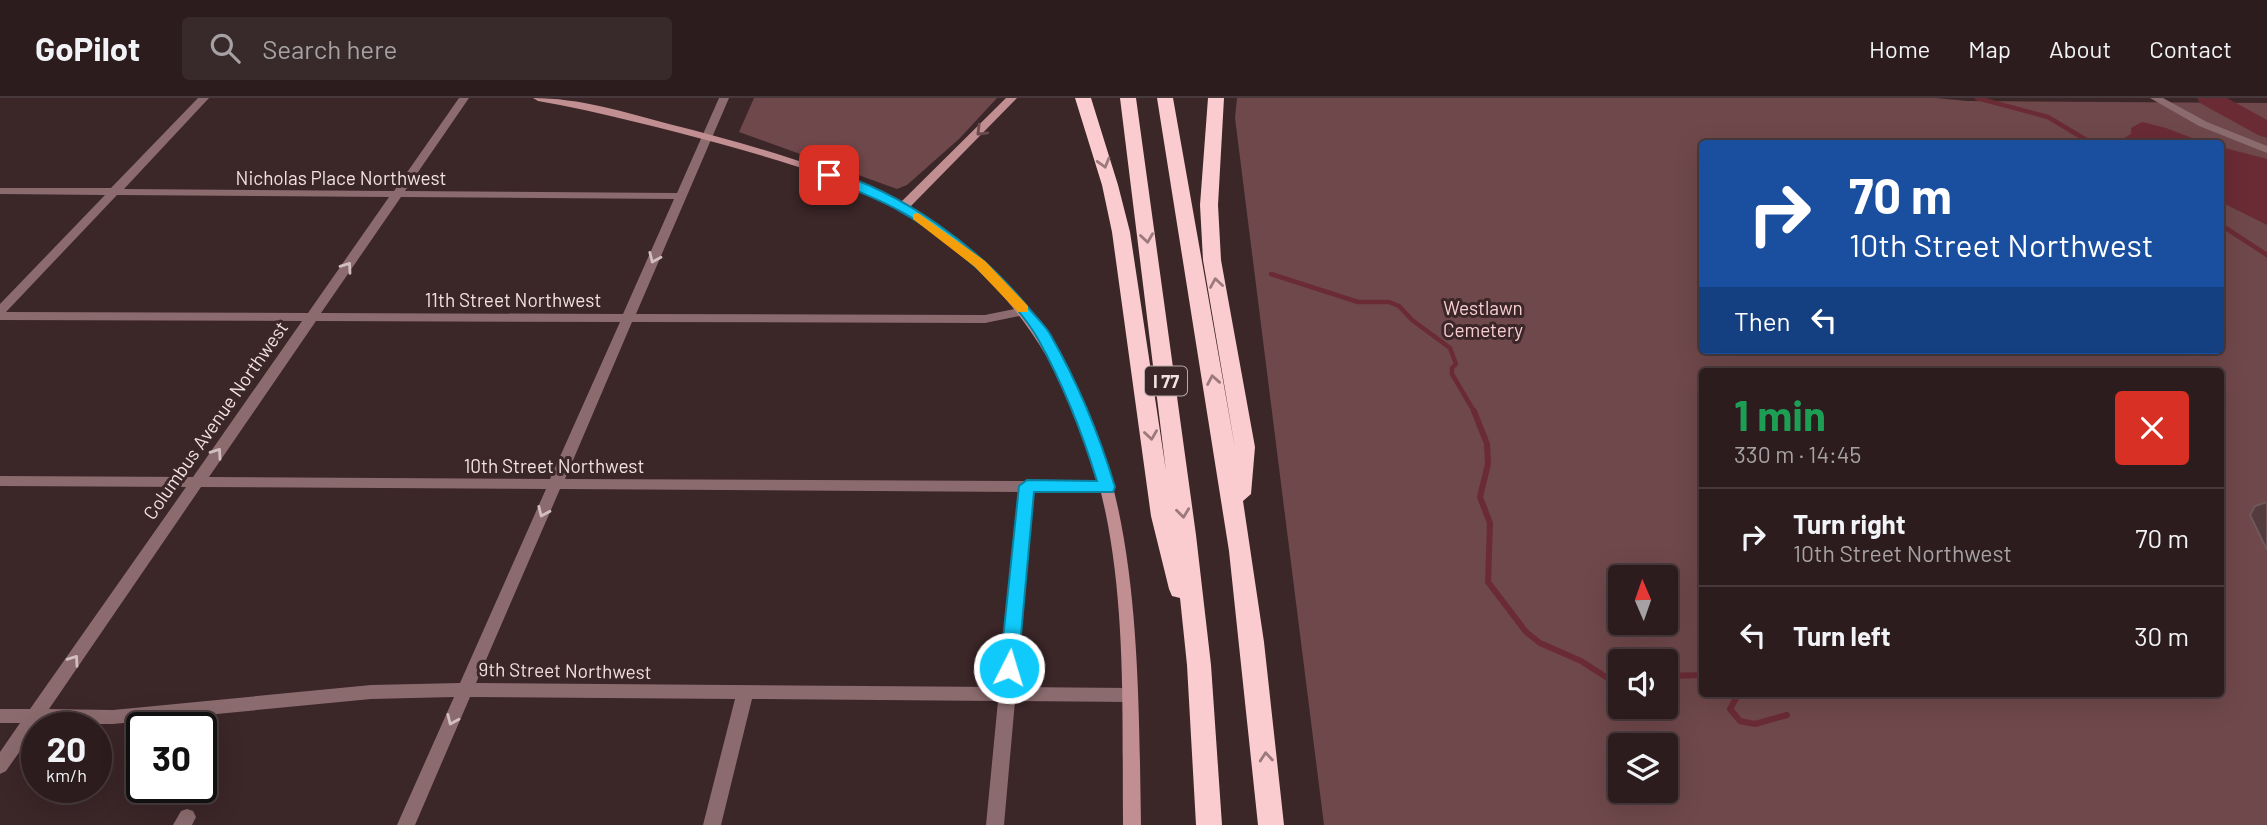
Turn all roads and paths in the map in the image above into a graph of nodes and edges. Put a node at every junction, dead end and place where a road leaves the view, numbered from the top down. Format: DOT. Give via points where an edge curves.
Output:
graph roads {
  1 [pos="204,98"];
  2 [pos="464,98"];
  3 [pos="538,98"];
  4 [pos="723,98"];
  5 [pos="1012,98"];
  6 [pos="1083,98"];
  7 [pos="1128,98"];
  8 [pos="1165,98"];
  9 [pos="1216,98"];
  10 [pos="2155,98"];
  11 [pos="707,138"];
  12 [pos="2267,150"];
  13 [pos="0,191"];
  14 [pos="112,193"];
  15 [pos="398,194"];
  16 [pos="682,196"];
  17 [pos="903,207"];
  18 [pos="1024,311"];
  19 [pos="0,313"];
  20 [pos="313,317"];
  21 [pos="627,319"];
  22 [pos="0,481"];
  23 [pos="197,483"];
  24 [pos="555,484"];
  25 [pos="1027,486"];
  26 [pos="1107,487"];
  27 [pos="1237,520"];
  28 [pos="1199,665"];
  29 [pos="465,690"];
  30 [pos="745,693"];
  31 [pos="1007,695"];
  32 [pos="1130,695"];
  33 [pos="38,712"];
  34 [pos="0,716"];
  35 [pos="21,717"];
  36 [pos="112,717"];
  37 [pos="21,737"];
  38 [pos="0,766"];
  39 [pos="406,825"];
  40 [pos="712,825"];
  41 [pos="995,825"];
  42 [pos="1132,825"];
  43 [pos="1209,825"];
  44 [pos="1271,825"];
  1 -- 14 [label="street"];
  2 -- 15 [label="street, Columbus Avenue Northwest"];
  3 -- 11 [label="main road" via="583,105"];
  4 -- 11 [label="street"];
  5 -- 17 [label="main road, one-way"];
  6 -- 28 [label="highway, one-way" via="1121,232 1162,516"];
  7 -- 28 [label="highway, I 77, one-way"];
  27 -- 8 [label="highway, I 77, one-way"];
  27 -- 9 [label="highway, one-way" via="1245,447 1210,230"];
  10 -- 12 [label="street"];
  11 -- 16 [label="street"];
  11 -- 17 [label="main road" via="848,182"];
  13 -- 14 [label="street, Nicholas Place Northwest"];
  14 -- 15 [label="street, Nicholas Place Northwest"];
  14 -- 19 [label="street"];
  15 -- 16 [label="street, Nicholas Place Northwest"];
  20 -- 15 [label="street, Columbus Avenue Northwest, one-way"];
  16 -- 21 [label="street, one-way"];
  17 -- 18 [label="main road" via="980,264"];
  18 -- 21 [label="street, 11th Street Northwest" via="985,319"];
  18 -- 26 [label="main road" via="1043,334 1077,400"];
  19 -- 20 [label="street, 11th Street Northwest"];
  20 -- 21 [label="street, 11th Street Northwest"];
  23 -- 20 [label="street, Columbus Avenue Northwest, one-way"];
  21 -- 24 [label="street"];
  22 -- 23 [label="street, 10th Street Northwest"];
  23 -- 24 [label="street, 10th Street Northwest"];
  33 -- 23 [label="street, Columbus Avenue Northwest, one-way"];
  24 -- 25 [label="street, 10th Street Northwest"];
  24 -- 29 [label="street, one-way"];
  25 -- 26 [label="street, 10th Street Northwest"];
  25 -- 31 [label="street"];
  26 -- 32 [label="main road" via="1119,558"];
  44 -- 27 [label="highway, I 77, one-way" via="1257,666"];
  28 -- 43 [label="highway, I 77"];
  29 -- 30 [label="street, 9th Street Northwest"];
  29 -- 36 [label="street, 9th Street Northwest" via="371,692"];
  29 -- 39 [label="street, one-way"];
  30 -- 31 [label="street, 9th Street Northwest"];
  30 -- 40 [label="street"];
  31 -- 32 [label="street, 9th Street Northwest"];
  31 -- 41 [label="street"];
  32 -- 42 [label="main road"];
  34 -- 35 [label="street, 9th Street Northwest"];
  37 -- 38 [label="street, Columbus Avenue Northwest"];
}
